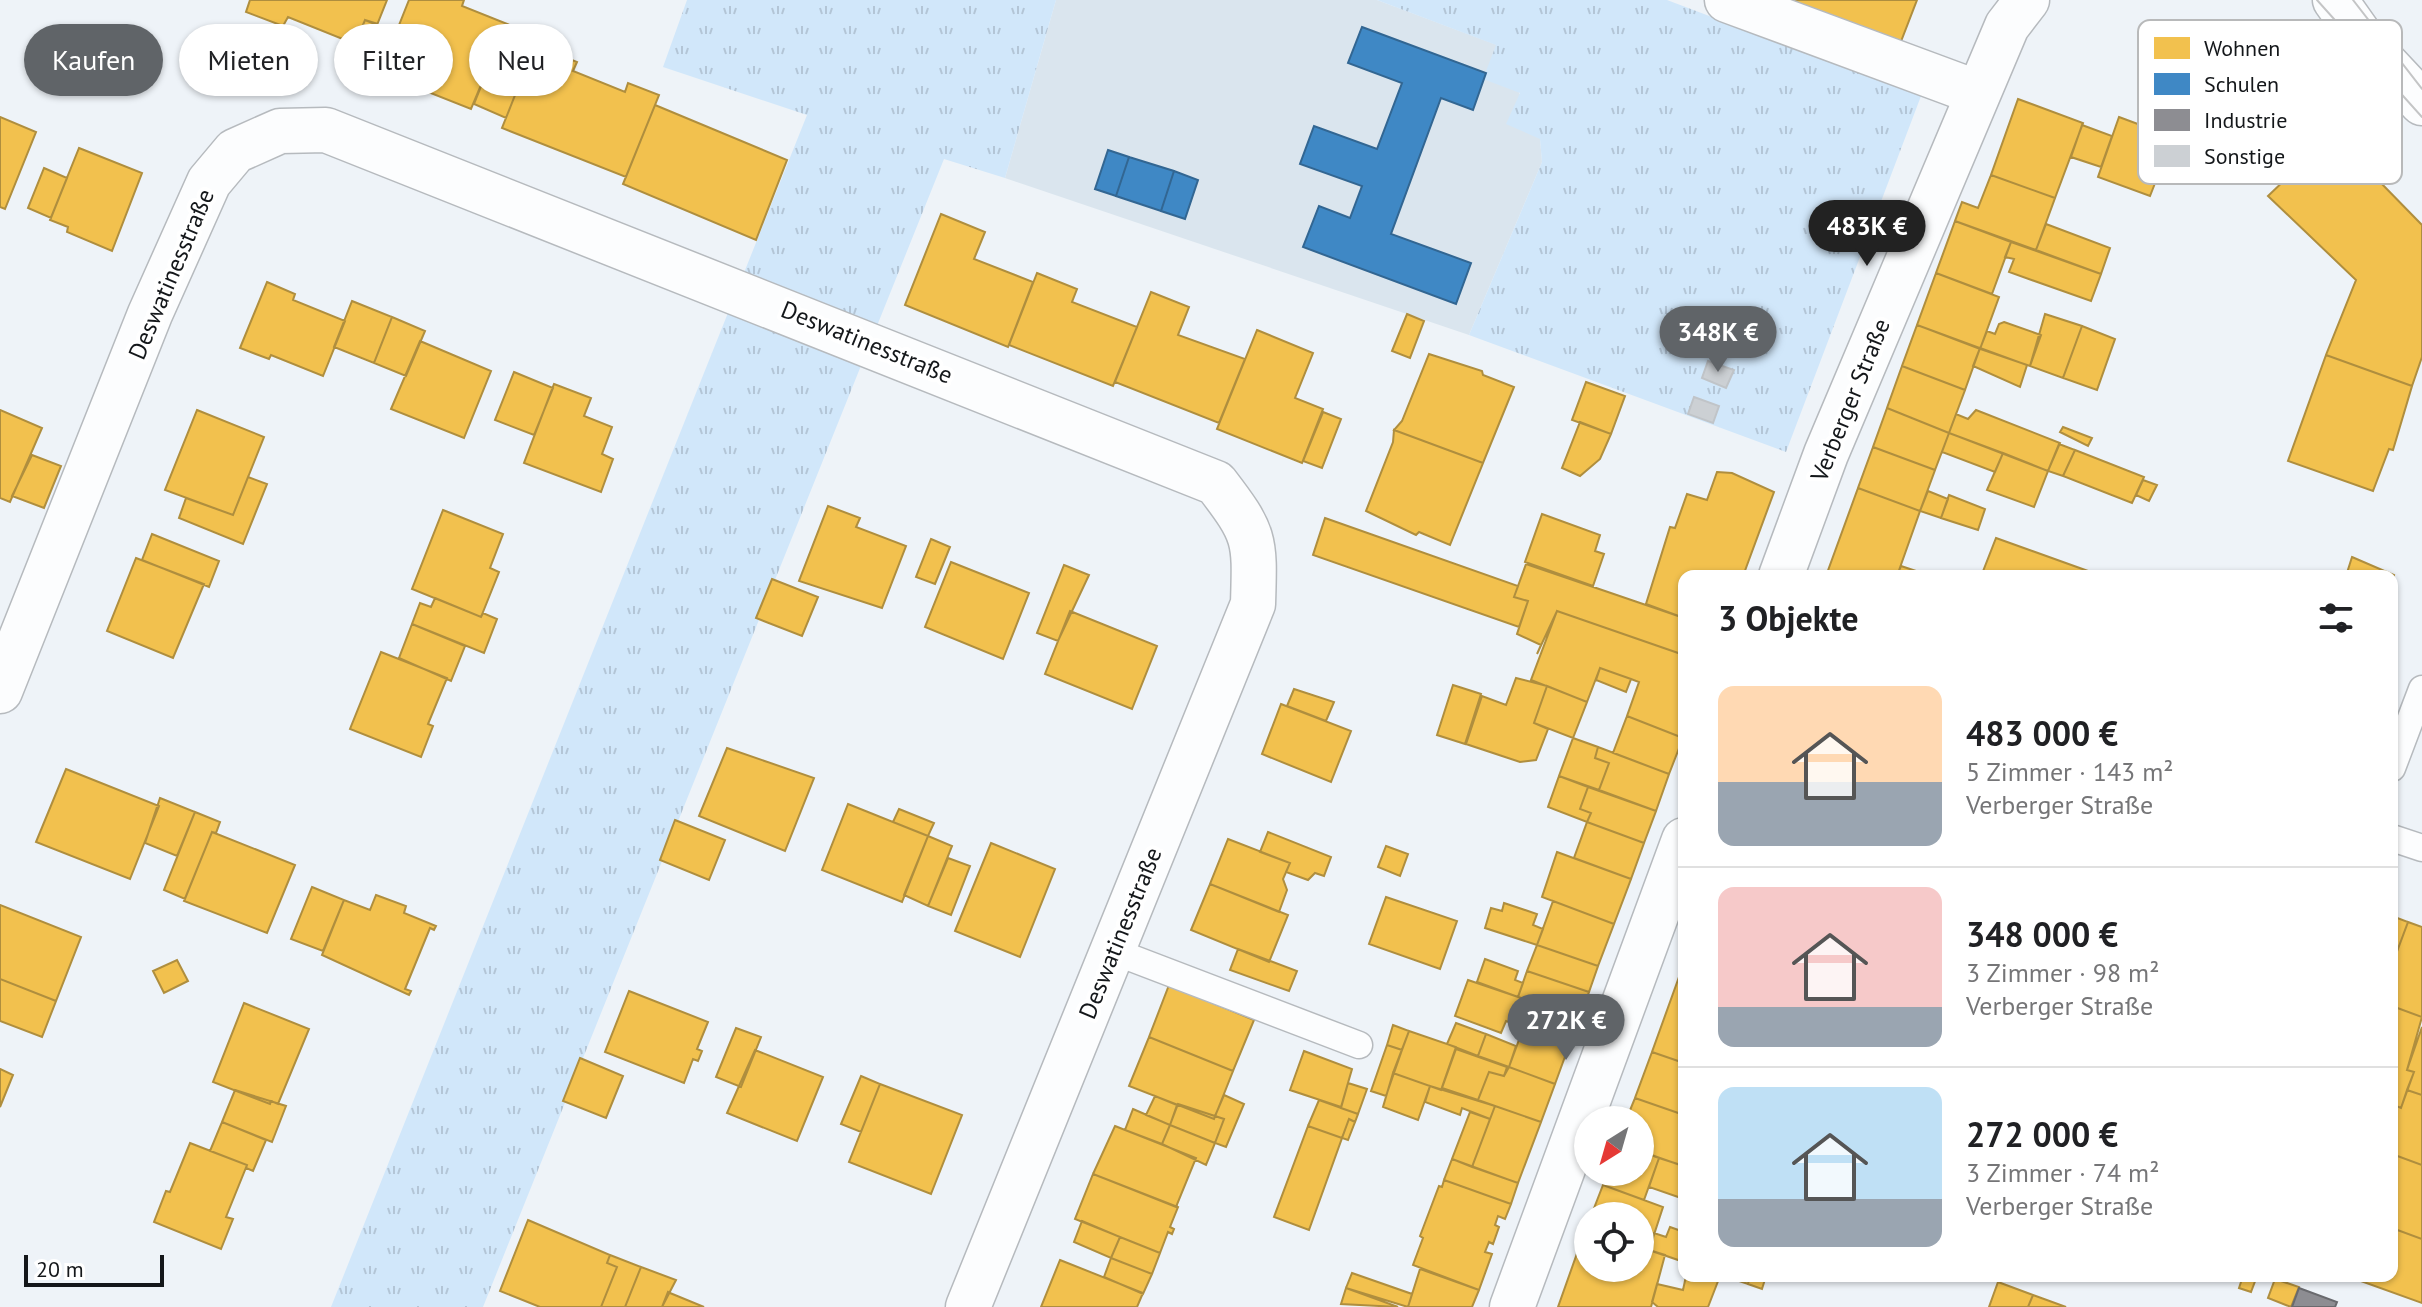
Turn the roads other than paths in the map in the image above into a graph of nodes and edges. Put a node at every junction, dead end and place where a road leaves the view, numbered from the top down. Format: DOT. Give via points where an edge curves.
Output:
graph roads {
  1 [pos="1727,0"];
  2 [pos="2027,0"];
  3 [pos="2335,0"];
  4 [pos="2349,20"];
  5 [pos="2402,82"];
  6 [pos="1978,93"];
  7 [pos="2422,103"];
  8 [pos="1783,570"];
  9 [pos="2422,689"];
  10 [pos="0,691"];
  11 [pos="2398,752"];
  12 [pos="2398,840"];
  13 [pos="2422,848"];
  14 [pos="1678,856"];
  15 [pos="1113,951"];
  16 [pos="1359,1045"];
  17 [pos="968,1307"];
  18 [pos="1512,1307"];
  1 -- 6 [label="street"];
  2 -- 6 [label="street, Verberger Straße" via="2007,26"];
  3 -- 4 [label="street"];
  5 -- 7 [label="street"];
  6 -- 8 [label="street, Verberger Straße" via="1826,454"];
  9 -- 11 [label="lane"];
  10 -- 15 [label="street, Deswatinesstraße" via="150,314 209,182 235,151 280,131 326,130 1216,483 1245,520 1255,547 1253,604"];
  12 -- 13 [label="lane"];
  14 -- 18 [label="street"];
  15 -- 16 [label="lane"];
  15 -- 17 [label="street, Deswatinesstraße"];
}
